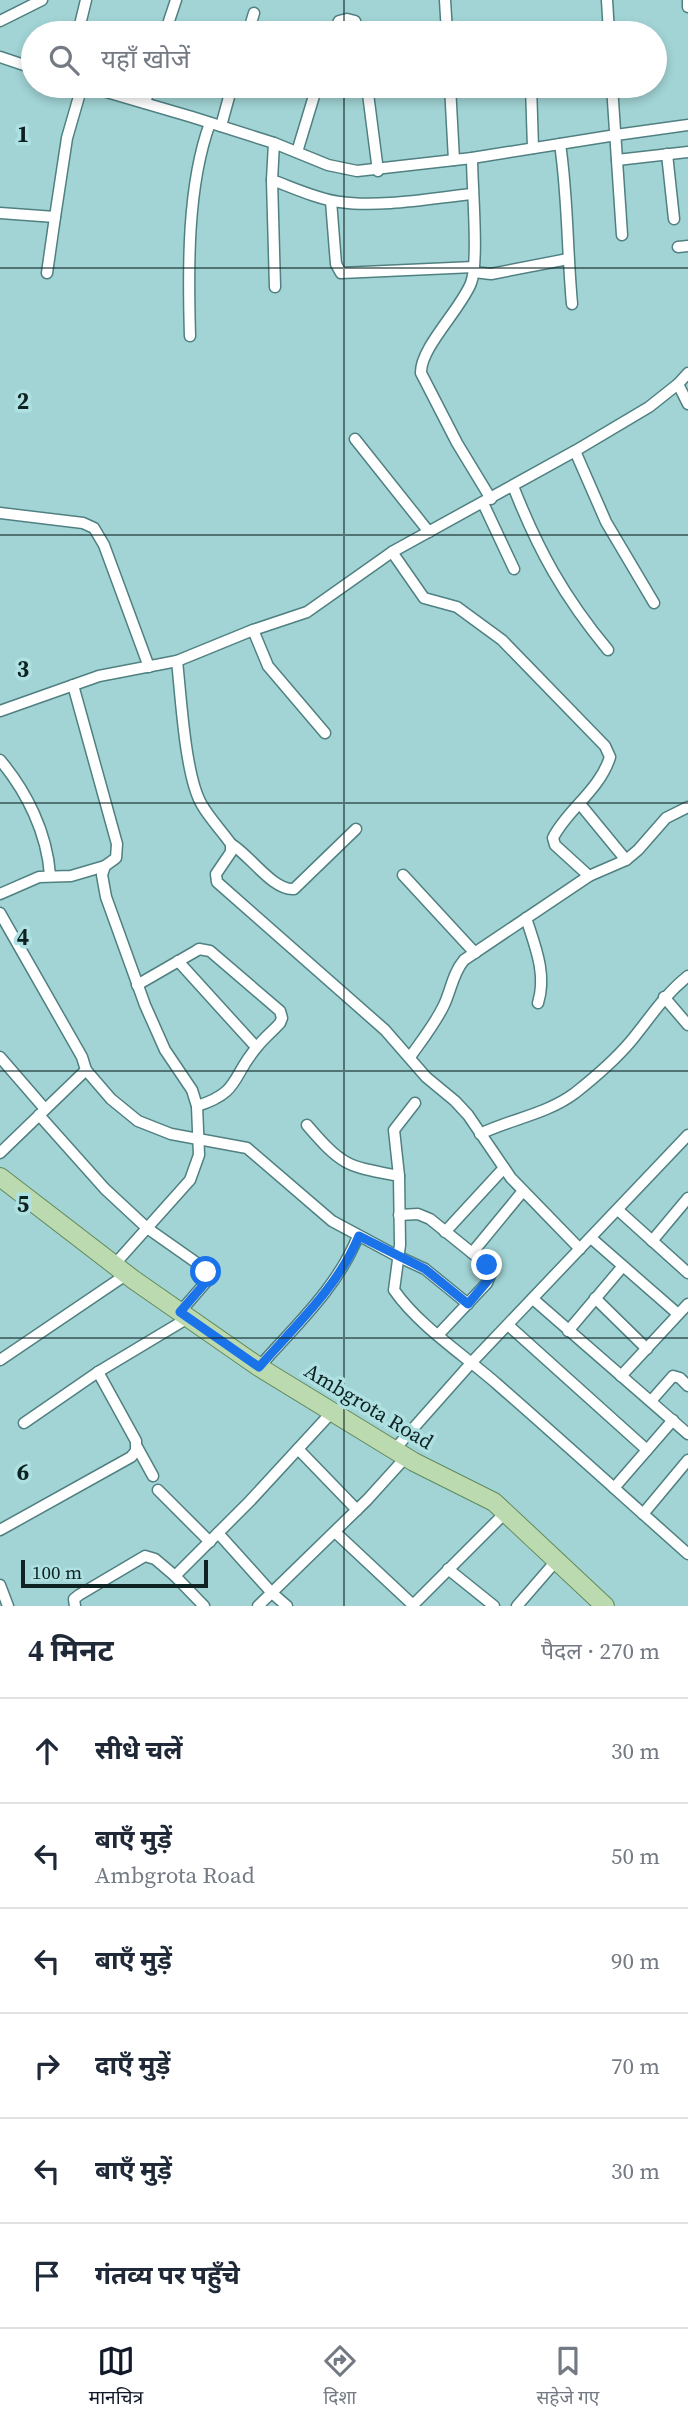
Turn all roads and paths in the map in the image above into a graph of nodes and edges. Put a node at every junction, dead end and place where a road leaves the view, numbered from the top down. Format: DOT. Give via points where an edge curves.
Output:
graph roads {
  1 [pos="42,0"];
  2 [pos="86,0"];
  3 [pos="176,0"];
  4 [pos="445,0"];
  5 [pos="607,0"];
  6 [pos="688,0"];
  7 [pos="688,7"];
  8 [pos="254,13"];
  9 [pos="0,20"];
  10 [pos="81,21"];
  11 [pos="169,21"];
  12 [pos="252,21"];
  13 [pos="446,21"];
  14 [pos="608,21"];
  15 [pos="0,57"];
  16 [pos="21,64"];
  17 [pos="80,98"];
  18 [pos="127,98"];
  19 [pos="146,98"];
  20 [pos="227,98"];
  21 [pos="313,98"];
  22 [pos="369,98"];
  23 [pos="451,98"];
  24 [pos="531,98"];
  25 [pos="613,98"];
  26 [pos="145,103"];
  27 [pos="215,124"];
  28 [pos="688,125"];
  29 [pos="616,135"];
  30 [pos="274,143"];
  31 [pos="560,144"];
  32 [pos="533,148"];
  33 [pos="297,152"];
  34 [pos="688,152"];
  35 [pos="667,154"];
  36 [pos="472,159"];
  37 [pos="454,160"];
  38 [pos="617,160"];
  39 [pos="378,171"];
  40 [pos="272,175"];
  41 [pos="472,194"];
  42 [pos="331,201"];
  43 [pos="0,213"];
  44 [pos="55,217"];
  45 [pos="674,219"];
  46 [pos="622,235"];
  47 [pos="568,259"];
  48 [pos="474,269"];
  49 [pos="47,273"];
  50 [pos="275,287"];
  51 [pos="572,304"];
  52 [pos="190,336"];
  53 [pos="688,373"];
  54 [pos="678,384"];
  55 [pos="688,404"];
  56 [pos="355,439"];
  57 [pos="575,451"];
  58 [pos="513,486"];
  59 [pos="487,501"];
  60 [pos="0,513"];
  61 [pos="429,532"];
  62 [pos="391,552"];
  63 [pos="514,569"];
  64 [pos="654,603"];
  65 [pos="253,630"];
  66 [pos="608,650"];
  67 [pos="177,661"];
  68 [pos="149,667"];
  69 [pos="73,685"];
  70 [pos="0,711"];
  71 [pos="325,733"];
  72 [pos="0,760"];
  73 [pos="580,804"];
  74 [pos="688,807"];
  75 [pos="356,829"];
  76 [pos="231,844"];
  77 [pos="626,860"];
  78 [pos="105,866"];
  79 [pos="50,875"];
  80 [pos="402,875"];
  81 [pos="589,876"];
  82 [pos="0,894"];
  83 [pos="0,913"];
  84 [pos="526,918"];
  85 [pos="475,953"];
  86 [pos="178,961"];
  87 [pos="688,976"];
  88 [pos="137,985"];
  89 [pos="664,997"];
  90 [pos="538,1003"];
  91 [pos="688,1025"];
  92 [pos="256,1047"];
  93 [pos="0,1056"];
  94 [pos="410,1057"];
  95 [pos="86,1070"];
  96 [pos="415,1103"];
  97 [pos="197,1106"];
  98 [pos="42,1112"];
  99 [pos="307,1125"];
  100 [pos="480,1134"];
  101 [pos="688,1135"];
  102 [pos="199,1138"];
  103 [pos="0,1153"];
  104 [pos="505,1168"];
  105 [pos="399,1176"];
  106 [pos="0,1177"];
  107 [pos="523,1191"];
  108 [pos="688,1198"];
  109 [pos="618,1210"];
  110 [pos="399,1215"];
  111 [pos="147,1228"];
  112 [pos="445,1232"];
  113 [pos="359,1236"];
  114 [pos="591,1238"];
  115 [pos="652,1241"];
  116 [pos="580,1249"];
  117 [pos="472,1253"];
  118 [pos="399,1257"];
  119 [pos="623,1266"];
  120 [pos="121,1269"];
  121 [pos="688,1273"];
  122 [pos="595,1298"];
  123 [pos="533,1299"];
  124 [pos="468,1304"];
  125 [pos="688,1304"];
  126 [pos="678,1314"];
  127 [pos="184,1315"];
  128 [pos="508,1325"];
  129 [pos="568,1331"];
  130 [pos="438,1335"];
  131 [pos="647,1349"];
  132 [pos="0,1360"];
  133 [pos="472,1362"];
  134 [pos="259,1367"];
  135 [pos="98,1372"];
  136 [pos="621,1376"];
  137 [pos="688,1386"];
  138 [pos="651,1401"];
  139 [pos="332,1412"];
  140 [pos="673,1420"];
  141 [pos="24,1423"];
  142 [pos="688,1434"];
  143 [pos="137,1447"];
  144 [pos="298,1449"];
  145 [pos="647,1450"];
  146 [pos="400,1453"];
  147 [pos="688,1460"];
  148 [pos="153,1476"];
  149 [pos="614,1488"];
  150 [pos="158,1490"];
  151 [pos="357,1510"];
  152 [pos="506,1512"];
  153 [pos="643,1514"];
  154 [pos="0,1530"];
  155 [pos="335,1532"];
  156 [pos="218,1533"];
  157 [pos="210,1542"];
  158 [pos="688,1554"];
  159 [pos="556,1561"];
  160 [pos="448,1569"];
  161 [pos="175,1576"];
  162 [pos="0,1585"];
  163 [pos="272,1593"];
  164 [pos="8,1606"];
  165 [pos="75,1606"];
  166 [pos="204,1606"];
  167 [pos="258,1606"];
  168 [pos="287,1606"];
  169 [pos="412,1606"];
  170 [pos="494,1606"];
  171 [pos="517,1606"];
  172 [pos="606,1606"];
  1 -- 9 [label="street"];
  2 -- 10 [label="street"];
  3 -- 11 [label="street"];
  4 -- 13 [label="street"];
  5 -- 14 [label="street"];
  6 -- 7 [label="street"];
  8 -- 12 [label="street"];
  15 -- 16 [label="street"];
  17 -- 44 [label="street" via="67,138"];
  18 -- 26 [label="street"];
  19 -- 26 [label="street"];
  20 -- 27 [label="street"];
  21 -- 33 [label="street"];
  22 -- 39 [label="street"];
  23 -- 37 [label="street"];
  24 -- 32 [label="street"];
  25 -- 29 [label="street"];
  26 -- 27 [label="street"];
  27 -- 30 [label="street"];
  27 -- 52 [label="street" via="201,148 190,261"];
  28 -- 29 [label="street"];
  29 -- 31 [label="street"];
  29 -- 38 [label="street"];
  30 -- 33 [label="street"];
  30 -- 40 [label="street"];
  31 -- 32 [label="street"];
  31 -- 47 [label="street"];
  32 -- 36 [label="street"];
  33 -- 39 [label="street" via="342,169"];
  34 -- 35 [label="street"];
  35 -- 38 [label="street"];
  35 -- 45 [label="street"];
  36 -- 37 [label="street"];
  36 -- 41 [label="street"];
  37 -- 39 [label="street"];
  38 -- 46 [label="street"];
  40 -- 42 [label="street"];
  40 -- 50 [label="street"];
  41 -- 42 [label="street"];
  41 -- 48 [label="street"];
  42 -- 48 [label="street" via="336,264 341,273"];
  43 -- 44 [label="street"];
  44 -- 49 [label="street"];
  47 -- 48 [label="street" via="491,274"];
  47 -- 51 [label="street"];
  48 -- 59 [label="street" via="421,373"];
  53 -- 54 [label="street"];
  54 -- 55 [label="street"];
  54 -- 57 [label="street"];
  56 -- 61 [label="street"];
  57 -- 58 [label="street"];
  57 -- 64 [label="street" via="606,522"];
  58 -- 59 [label="street"];
  58 -- 66 [label="street" via="545,560 576,611"];
  59 -- 61 [label="street"];
  59 -- 63 [label="street"];
  60 -- 68 [label="street" via="94,528"];
  61 -- 62 [label="street"];
  62 -- 65 [label="street" via="307,612"];
  62 -- 73 [label="street" via="424,598 457,607 502,640 605,746 609,761"];
  65 -- 67 [label="street"];
  65 -- 71 [label="street" via="268,666"];
  67 -- 68 [label="street"];
  67 -- 76 [label="street" via="197,793"];
  68 -- 69 [label="street"];
  69 -- 70 [label="street"];
  69 -- 78 [label="street" via="117,844 117,858"];
  72 -- 79 [label="street" via="32,811 47,850"];
  73 -- 77 [label="street"];
  73 -- 81 [label="street" via="553,841"];
  74 -- 77 [label="street" via="666,818"];
  75 -- 76 [label="street" via="293,889 280,887"];
  76 -- 94 [label="street" via="231,852 216,874 218,883 358,1005"];
  77 -- 81 [label="street"];
  78 -- 79 [label="street" via="71,876"];
  78 -- 88 [label="street" via="106,897"];
  79 -- 82 [label="street"];
  80 -- 85 [label="street"];
  81 -- 84 [label="street"];
  83 -- 95 [label="street"];
  84 -- 85 [label="street"];
  84 -- 90 [label="street" via="541,973"];
  85 -- 94 [label="street" via="458,967 445,1003"];
  86 -- 88 [label="street"];
  86 -- 92 [label="street"];
  86 -- 92 [label="street" via="199,949 210,951 277,1007 280,1023"];
  87 -- 89 [label="street"];
  88 -- 97 [label="street" via="165,1050 190,1085"];
  89 -- 91 [label="street"];
  89 -- 100 [label="street" via="612,1061 562,1102"];
  92 -- 97 [label="street" via="232,1087"];
  93 -- 98 [label="street"];
  94 -- 100 [label="street" via="468,1115"];
  95 -- 98 [label="street"];
  95 -- 102 [label="street" via="138,1121 171,1134"];
  96 -- 105 [label="street" via="394,1130"];
  97 -- 102 [label="street"];
  98 -- 103 [label="street"];
  98 -- 111 [label="street" via="83,1167"];
  99 -- 105 [label="street" via="347,1164"];
  100 -- 104 [label="street"];
  101 -- 109 [label="street"];
  102 -- 111 [label="street" via="199,1155 190,1180"];
  102 -- 113 [label="street" via="247,1147 318,1211"];
  104 -- 107 [label="street"];
  104 -- 112 [label="street"];
  105 -- 110 [label="street"];
  106 -- 120 [label="main road, Ambgrota Road"];
  107 -- 116 [label="street"];
  107 -- 117 [label="street"];
  108 -- 115 [label="street"];
  109 -- 114 [label="street"];
  109 -- 115 [label="street"];
  110 -- 112 [label="street" via="423,1216"];
  110 -- 118 [label="street"];
  111 -- 120 [label="street"];
  111 -- 127 [label="street" via="206,1272 206,1282"];
  112 -- 117 [label="street"];
  113 -- 118 [label="street"];
  113 -- 134 [label="street" via="337,1278"];
  114 -- 116 [label="street"];
  114 -- 119 [label="street"];
  115 -- 121 [label="street"];
  116 -- 123 [label="street"];
  117 -- 124 [label="street" via="491,1273"];
  118 -- 124 [label="street" via="425,1269"];
  118 -- 130 [label="street" via="394,1290"];
  119 -- 122 [label="street"];
  119 -- 126 [label="street"];
  120 -- 127 [label="main road, Ambgrota Road"];
  120 -- 132 [label="street"];
  122 -- 129 [label="street"];
  122 -- 131 [label="street"];
  123 -- 128 [label="street"];
  123 -- 129 [label="street"];
  124 -- 130 [label="street"];
  125 -- 126 [label="street"];
  126 -- 131 [label="street"];
  127 -- 134 [label="main road, Ambgrota Road"];
  127 -- 135 [label="street"];
  128 -- 133 [label="street"];
  128 -- 145 [label="street"];
  129 -- 136 [label="street"];
  130 -- 133 [label="street"];
  131 -- 136 [label="street"];
  133 -- 146 [label="street"];
  133 -- 149 [label="street"];
  134 -- 139 [label="main road, Ambgrota Road"];
  135 -- 141 [label="street"];
  135 -- 143 [label="street"];
  136 -- 138 [label="street"];
  137 -- 138 [label="street" via="673,1376"];
  138 -- 140 [label="street"];
  139 -- 144 [label="street"];
  139 -- 146 [label="main road, Ambgrota Road"];
  140 -- 142 [label="street"];
  140 -- 145 [label="street"];
  143 -- 148 [label="street"];
  143 -- 154 [label="street" via="131,1457"];
  144 -- 151 [label="street"];
  144 -- 156 [label="street"];
  145 -- 149 [label="street"];
  146 -- 151 [label="street"];
  146 -- 152 [label="main road, Ambgrota Road" via="490,1499"];
  147 -- 153 [label="street"];
  149 -- 153 [label="street"];
  150 -- 157 [label="street"];
  151 -- 155 [label="street"];
  152 -- 159 [label="main road, Ambgrota Road"];
  152 -- 160 [label="street"];
  153 -- 158 [label="street"];
  155 -- 163 [label="street"];
  155 -- 169 [label="street"];
  156 -- 157 [label="street"];
  156 -- 163 [label="street"];
  157 -- 161 [label="street"];
  159 -- 171 [label="street"];
  159 -- 172 [label="main road, Ambgrota Road"];
  160 -- 169 [label="street"];
  160 -- 170 [label="street"];
  161 -- 165 [label="street" via="151,1556 141,1557 79,1595"];
  161 -- 166 [label="street"];
  162 -- 164 [label="street"];
  163 -- 167 [label="street"];
  163 -- 168 [label="street"];
}
